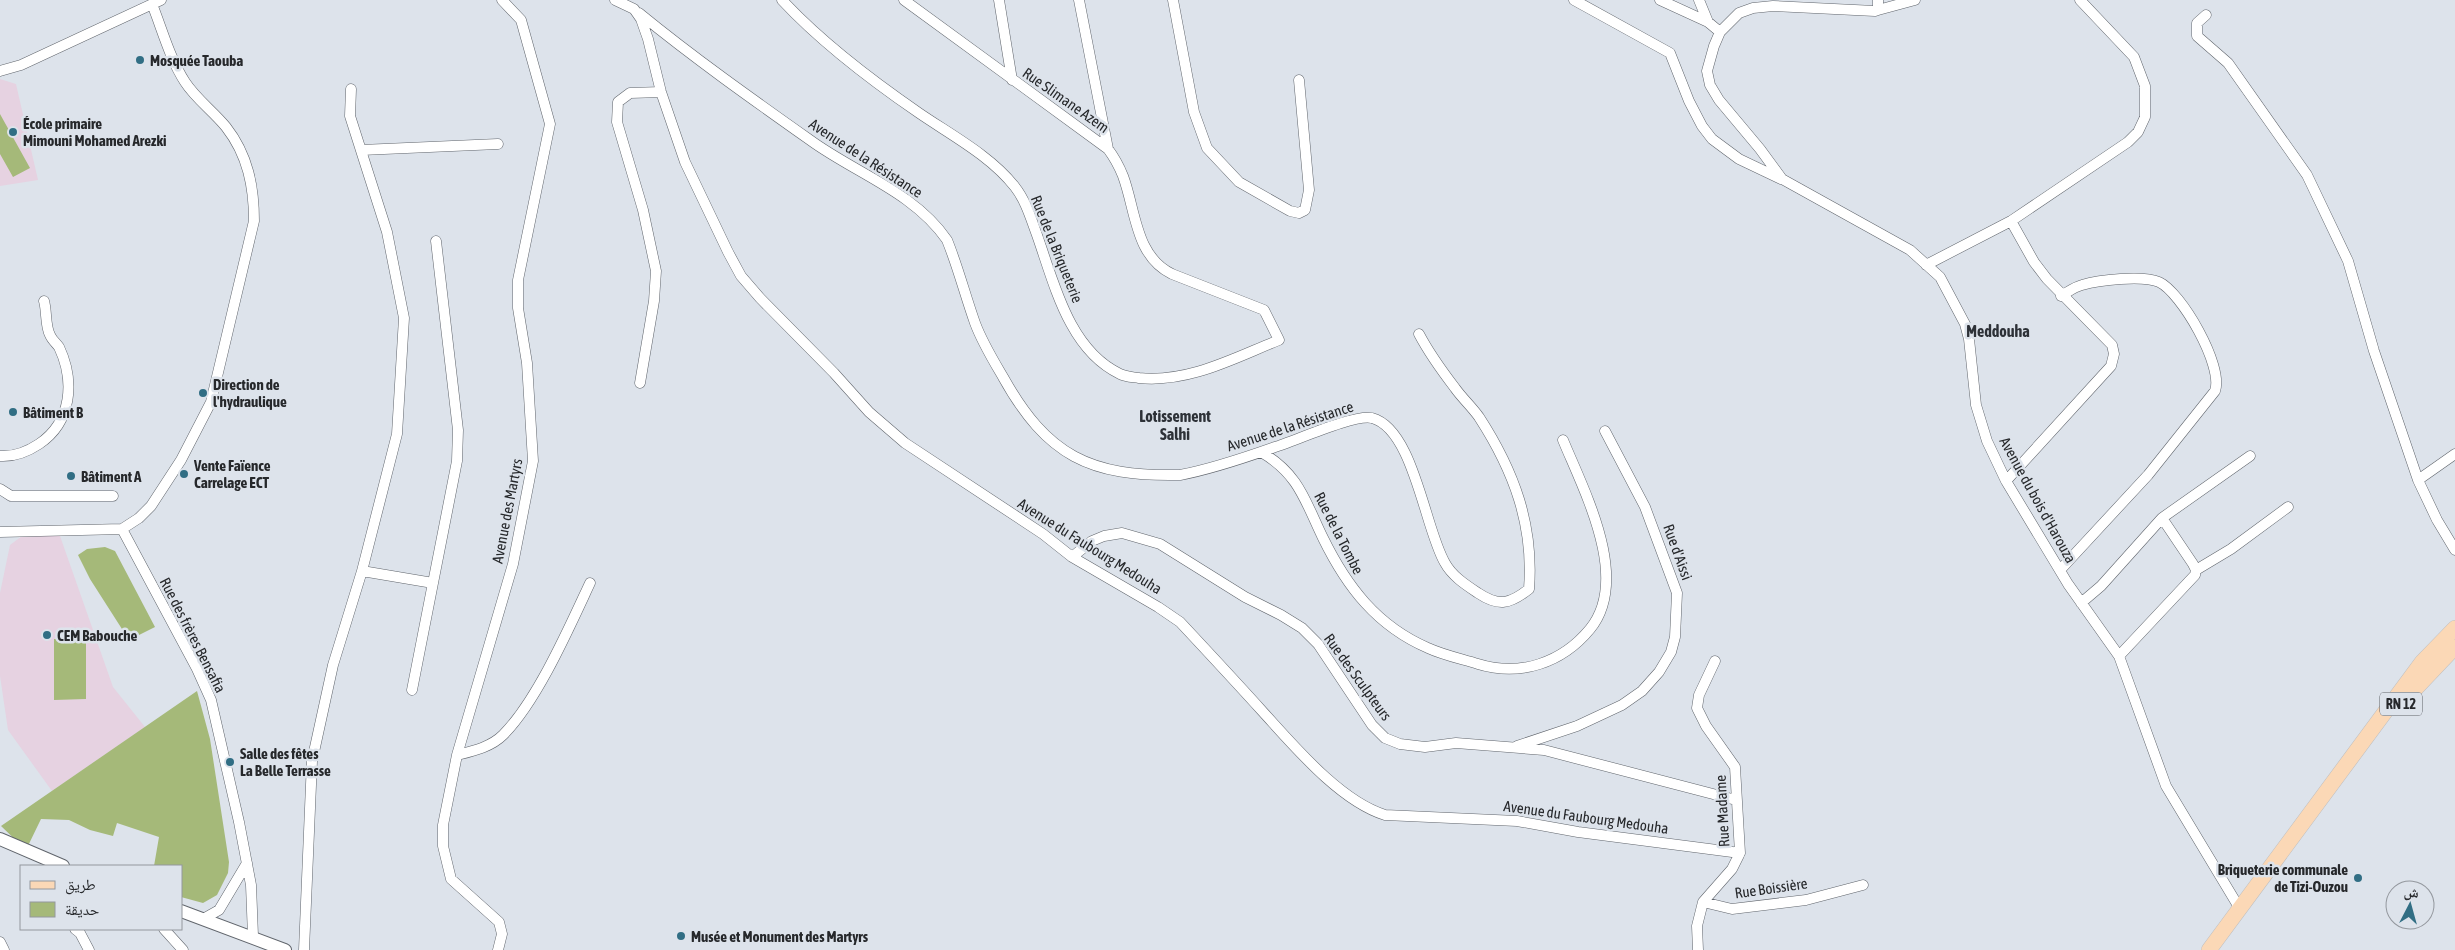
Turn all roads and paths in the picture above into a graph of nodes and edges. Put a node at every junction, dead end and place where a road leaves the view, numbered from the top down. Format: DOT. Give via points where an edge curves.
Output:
graph roads {
  1 [pos="502,0"];
  2 [pos="615,0"];
  3 [pos="782,0"];
  4 [pos="904,0"];
  5 [pos="999,0"];
  6 [pos="1079,0"];
  7 [pos="1173,0"];
  8 [pos="1574,0"];
  9 [pos="1660,0"];
  10 [pos="1699,0"];
  11 [pos="1915,0"];
  12 [pos="2080,0"];
  13 [pos="157,2"];
  14 [pos="632,5"];
  15 [pos="1878,5"];
  16 [pos="2206,15"];
  17 [pos="1708,22"];
  18 [pos="1720,32"];
  19 [pos="0,71"];
  20 [pos="1012,80"];
  21 [pos="1299,80"];
  22 [pos="351,89"];
  23 [pos="660,92"];
  24 [pos="498,144"];
  25 [pos="1108,149"];
  26 [pos="361,150"];
  27 [pos="1782,179"];
  28 [pos="2011,221"];
  29 [pos="436,240"];
  30 [pos="1926,265"];
  31 [pos="2061,296"];
  32 [pos="44,301"];
  33 [pos="1419,334"];
  34 [pos="1279,340"];
  35 [pos="640,383"];
  36 [pos="1605,431"];
  37 [pos="1563,440"];
  38 [pos="1261,452"];
  39 [pos="2455,454"];
  40 [pos="0,456"];
  41 [pos="2250,456"];
  42 [pos="2418,480"];
  43 [pos="2006,481"];
  44 [pos="0,489"];
  45 [pos="113,496"];
  46 [pos="2288,506"];
  47 [pos="2162,518"];
  48 [pos="122,529"];
  49 [pos="0,532"];
  50 [pos="2455,550"];
  51 [pos="1072,556"];
  52 [pos="2060,570"];
  53 [pos="2196,570"];
  54 [pos="362,571"];
  55 [pos="433,583"];
  56 [pos="590,583"];
  57 [pos="2081,603"];
  58 [pos="2455,628"];
  59 [pos="2455,647"];
  60 [pos="2119,656"];
  61 [pos="1715,662"];
  62 [pos="412,690"];
  63 [pos="1511,747"];
  64 [pos="458,755"];
  65 [pos="2347,762"];
  66 [pos="1736,800"];
  67 [pos="0,839"];
  68 [pos="1740,853"];
  69 [pos="247,863"];
  70 [pos="61,865"];
  71 [pos="1863,885"];
  72 [pos="1703,902"];
  73 [pos="2240,909"];
  74 [pos="182,911"];
  75 [pos="203,919"];
  76 [pos="76,930"];
  77 [pos="165,930"];
  78 [pos="253,936"];
  79 [pos="0,942"];
  80 [pos="4,950"];
  81 [pos="88,950"];
  82 [pos="183,950"];
  83 [pos="285,950"];
  84 [pos="304,950"];
  85 [pos="498,950"];
  86 [pos="1698,950"];
  87 [pos="2209,950"];
  1 -- 64 [label="street, Avenue des Martyrs" via="521,20 550,124 518,280 533,461 513,564"];
  2 -- 14 [label="street"];
  3 -- 34 [label="street, Rue de la Briqueterie" via="813,31 980,156 1015,187 1025,203 1063,308 1086,347 1111,370 1123,376 1145,378 1190,376"];
  4 -- 20 [label="street, Rue Slimane Azem"];
  5 -- 20 [label="street"];
  6 -- 25 [label="street"];
  7 -- 21 [label="street" via="1194,112 1207,148 1239,182 1299,213 1305,210 1309,190"];
  8 -- 27 [label="street" via="1670,53 1689,101 1712,139 1740,159"];
  9 -- 17 [label="street"];
  10 -- 17 [label="street"];
  11 -- 15 [label="street, Avenue du bois d'Harouza"];
  12 -- 28 [label="street" via="2134,57 2145,86 2145,117 2138,132 2128,142"];
  13 -- 19 [label="street" via="21,65"];
  13 -- 48 [label="street" via="184,81 226,127 249,170 254,221 210,402 181,460 151,506"];
  14 -- 23 [label="street, Avenue du Faubourg Medouha" via="648,38"];
  14 -- 38 [label="street, Avenue de la Résistance" via="677,44 755,101 817,145 886,185 939,228 947,240 976,325 990,354 1032,423 1060,449 1104,468 1164,475 1196,472"];
  15 -- 18 [label="street, Avenue du bois d'Harouza" via="1859,12 1773,6 1753,8 1739,13"];
  16 -- 42 [label="street" via="2197,22 2197,36 2228,63 2247,87 2307,175 2336,233 2348,261 2374,351"];
  17 -- 18 [label="street"];
  18 -- 27 [label="street, Avenue du bois d'Harouza" via="1707,71 1710,85"];
  20 -- 25 [label="street, Rue Slimane Azem"];
  22 -- 26 [label="street" via="350,116"];
  23 -- 35 [label="street" via="630,93 618,102 617,110 617,122 643,210 656,271"];
  23 -- 51 [label="street, Avenue du Faubourg Medouha" via="685,162 724,245 741,276 760,298 869,412 905,443"];
  24 -- 26 [label="street"];
  25 -- 34 [label="street, Rue Slimane Azem" via="1123,176 1138,232 1152,260 1172,274 1264,310"];
  26 -- 54 [label="street" via="387,232 404,318 397,434"];
  27 -- 30 [label="street, Avenue du bois d'Harouza" via="1910,250"];
  28 -- 30 [label="street"];
  28 -- 31 [label="street" via="2034,262"];
  29 -- 55 [label="street" via="458,430 457,461"];
  30 -- 43 [label="street, Avenue du bois d'Harouza" via="1940,277 1965,324 1976,405"];
  31 -- 43 [label="street" via="2112,346 2111,366"];
  31 -- 52 [label="street" via="2082,285 2133,278 2158,282 2170,290 2198,330 2218,379 2215,390 2148,475"];
  32 -- 40 [label="street" via="49,335 58,346 66,368 68,406 46,439 15,456"];
  33 -- 38 [label="street, Avenue de la Résistance" via="1454,387 1478,416 1508,466 1521,500 1529,590 1507,602 1491,602 1462,582 1445,564 1411,466 1389,429 1374,418 1358,418"];
  36 -- 63 [label="street, Rue d'Aissi" via="1645,507 1677,593 1676,637 1659,672 1642,691 1622,705 1577,726"];
  37 -- 38 [label="street, Rue de la Tombe" via="1591,510 1605,557 1604,607 1582,638 1550,660 1522,670 1487,667 1428,649 1381,620 1344,578 1300,488 1287,470"];
  39 -- 42 [label="street"];
  41 -- 47 [label="street"];
  42 -- 50 [label="street"];
  43 -- 52 [label="street, Avenue du bois d'Harouza"];
  44 -- 45 [label="street" via="11,496"];
  46 -- 53 [label="street" via="2231,549"];
  47 -- 53 [label="street"];
  47 -- 57 [label="street" via="2101,586"];
  48 -- 49 [label="street"];
  48 -- 69 [label="street, Rue des frères Bensafia" via="211,700"];
  51 -- 63 [label="street, Rue des Sculpteurs" via="1092,541 1122,533 1160,544 1244,597 1302,628 1318,644 1372,726 1385,738 1414,746 1456,743"];
  51 -- 68 [label="street, Avenue du Faubourg Medouha" via="1180,622 1310,763 1371,810 1406,817 1517,821"];
  52 -- 57 [label="street, Avenue du bois d'Harouza"];
  53 -- 60 [label="street" via="2195,575"];
  54 -- 55 [label="street"];
  54 -- 84 [label="street" via="333,665 312,761"];
  55 -- 62 [label="street"];
  56 -- 64 [label="street" via="568,631 518,716 502,736 490,744"];
  57 -- 60 [label="street, Avenue du bois d'Harouza"];
  58 -- 65 [label="main road" via="2422,662"];
  59 -- 65 [label="main road, RN 12"];
  60 -- 73 [label="street, Avenue du bois d'Harouza" via="2166,786"];
  61 -- 66 [label="street, Rue Madame" via="1697,708 1734,766"];
  63 -- 66 [label="street, Rue des Sculpteurs" via="1544,750"];
  64 -- 85 [label="street, Avenue des Martyrs" via="443,825 443,846 451,879 499,922 502,934"];
  65 -- 73 [label="main road, RN 12"];
  66 -- 68 [label="street, Rue Madame"];
  67 -- 70 [label="street"];
  68 -- 72 [label="street, Rue Madame" via="1732,869"];
  69 -- 75 [label="street" via="219,910"];
  69 -- 78 [label="street, Rue des frères Bensafia" via="252,885"];
  71 -- 72 [label="street, Rue Boissière" via="1806,900 1732,909"];
  72 -- 86 [label="street" via="1697,926"];
  73 -- 87 [label="main road, RN 12"];
  74 -- 75 [label="street"];
  75 -- 78 [label="street"];
  76 -- 81 [label="street"];
  77 -- 82 [label="street"];
  78 -- 83 [label="street"];
  79 -- 80 [label="street"];
}
